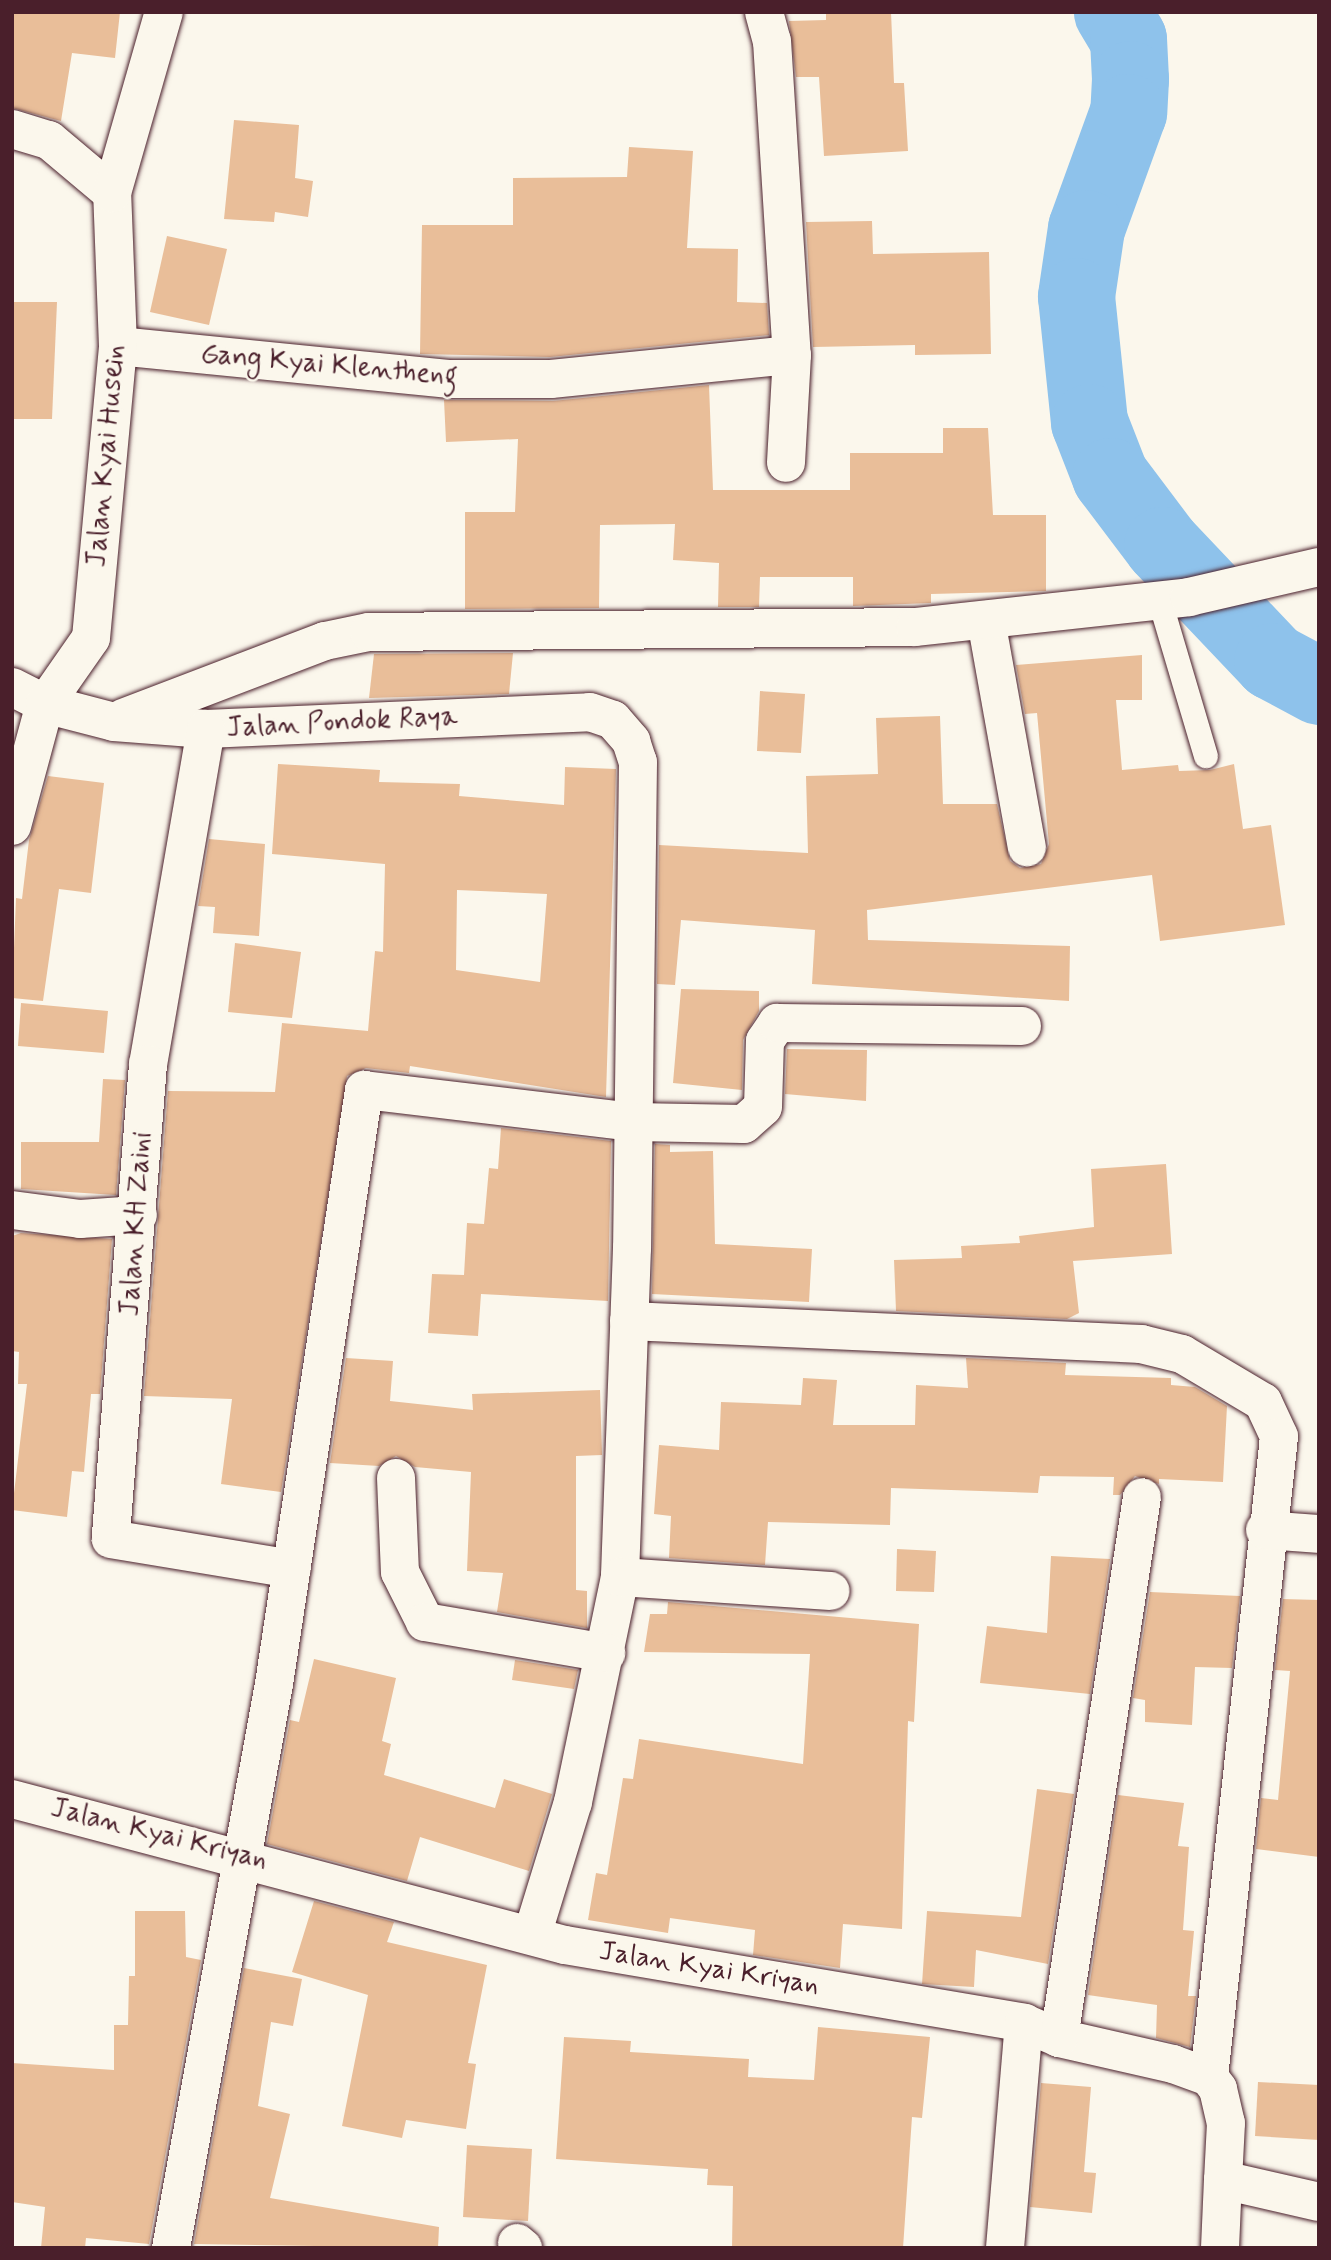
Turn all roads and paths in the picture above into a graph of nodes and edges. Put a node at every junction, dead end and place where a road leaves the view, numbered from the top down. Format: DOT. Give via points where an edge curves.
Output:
graph roads {
  1 [pos="164,12"];
  2 [pos="764,12"];
  3 [pos="12,129"];
  4 [pos="112,193"];
  5 [pos="118,346"];
  6 [pos="792,355"];
  7 [pos="786,463"];
  8 [pos="1319,567"];
  9 [pos="1174,599"];
  10 [pos="986,620"];
  11 [pos="29,696"];
  12 [pos="114,722"];
  13 [pos="206,729"];
  14 [pos="1206,756"];
  15 [pos="12,826"];
  16 [pos="1027,847"];
  17 [pos="1022,1026"];
  18 [pos="634,1122"];
  19 [pos="12,1210"];
  20 [pos="138,1215"];
  21 [pos="629,1321"];
  22 [pos="396,1478"];
  23 [pos="1142,1497"];
  24 [pos="1265,1530"];
  25 [pos="1319,1534"];
  26 [pos="292,1569"];
  27 [pos="620,1577"];
  28 [pos="831,1591"];
  29 [pos="606,1653"];
  30 [pos="12,1799"];
  31 [pos="239,1854"];
  32 [pos="532,1935"];
  33 [pos="1024,2023"];
  34 [pos="1059,2038"];
  35 [pos="1209,2077"];
  36 [pos="1223,2180"];
  37 [pos="1319,2202"];
  38 [pos="171,2248"];
  39 [pos="1005,2248"];
  40 [pos="1220,2248"];
  1 -- 4 [label="street, Jalan Kyai Husein"];
  2 -- 6 [label="street" via="772,41"];
  3 -- 4 [label="street" via="49,140"];
  4 -- 5 [label="street, Jalan Kyai Husein"];
  5 -- 6 [label="street, Gang Kyai Klentheng" via="450,379 551,379"];
  5 -- 11 [label="street, Jalan Kyai Husein" via="91,638"];
  6 -- 7 [label="street"];
  8 -- 9 [label="street"];
  9 -- 10 [label="street"];
  9 -- 14 [label="lane"];
  10 -- 12 [label="street" via="915,626 369,632 325,641"];
  10 -- 16 [label="street"];
  11 -- 12 [label="street, Jalan Pondok Raya"];
  11 -- 15 [label="street, Jalan Kyai Husein"];
  12 -- 13 [label="street, Jalan Pondok Raya"];
  13 -- 18 [label="street, Jalan Pondok Raya" via="590,712 613,720 631,741 638,762"];
  13 -- 20 [label="street, Jalan KH Zaini" via="148,1064"];
  17 -- 18 [label="street" via="776,1023 766,1034 763,1107 753,1122"];
  18 -- 21 [label="street"];
  18 -- 26 [label="street" via="364,1090"];
  19 -- 20 [label="street" via="80,1219"];
  20 -- 26 [label="street, Jalan KH Zaini" via="111,1539"];
  21 -- 24 [label="street" via="1027,1335 1141,1344 1182,1354 1242,1385 1273,1418 1279,1437"];
  21 -- 27 [label="street"];
  22 -- 29 [label="street" via="400,1572 425,1622"];
  23 -- 34 [label="street"];
  24 -- 25 [label="street"];
  24 -- 35 [label="street"];
  26 -- 31 [label="street"];
  27 -- 28 [label="street"];
  27 -- 29 [label="street"];
  29 -- 32 [label="street" via="573,1802"];
  30 -- 31 [label="street, Jalan Kyai Kriyan"];
  31 -- 32 [label="street, Jalan Kyai Kriyan"];
  31 -- 38 [label="street"];
  32 -- 33 [label="street, Jalan Kyai Kriyan"];
  33 -- 34 [label="street, Jalan Kyai Kriyan"];
  33 -- 39 [label="street"];
  34 -- 35 [label="street, Jalan Kyai Kriyan"];
  35 -- 36 [label="street" via="1226,2123"];
  36 -- 37 [label="street"];
  36 -- 40 [label="street"];
}
